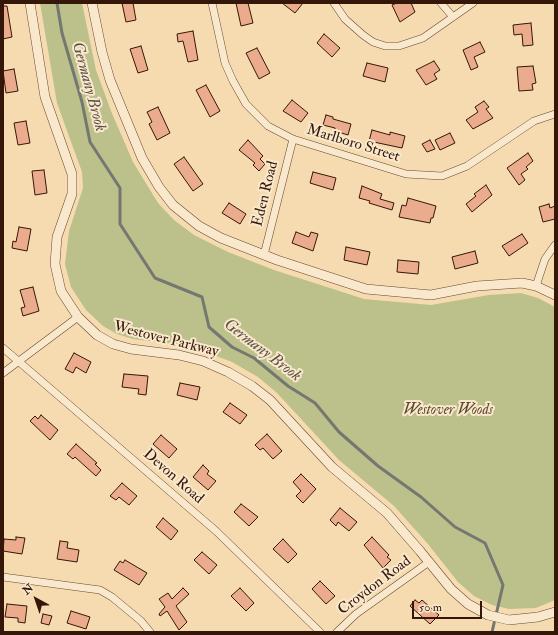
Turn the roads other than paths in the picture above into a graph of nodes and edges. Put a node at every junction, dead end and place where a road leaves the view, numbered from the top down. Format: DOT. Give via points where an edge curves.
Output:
graph roads {
  1 [pos="30,3"];
  2 [pos="92,3"];
  3 [pos="212,3"];
  4 [pos="334,3"];
  5 [pos="441,3"];
  6 [pos="473,3"];
  7 [pos="453,17"];
  8 [pos="555,114"];
  9 [pos="293,139"];
  10 [pos="555,245"];
  11 [pos="264,255"];
  12 [pos="536,286"];
  13 [pos="555,295"];
  14 [pos="78,317"];
  15 [pos="3,348"];
  16 [pos="19,361"];
  17 [pos="3,373"];
  18 [pos="429,562"];
  19 [pos="3,577"];
  20 [pos="555,612"];
  21 [pos="150,632"];
  22 [pos="320,632"];
  23 [pos="337,632"];
  1 -- 14 [label="street, Westover Parkway" via="46,101 72,174 72,194 57,237 55,264 61,291"];
  2 -- 11 [label="street" via="102,52 115,95 142,158 159,187 177,209 199,226"];
  3 -- 9 [label="street, Marlboro Street" via="225,63 232,81 246,104 268,126"];
  4 -- 7 [label="street" via="345,19 363,35 385,46 399,46 423,38"];
  5 -- 7 [label="street"];
  6 -- 7 [label="street"];
  8 -- 9 [label="street, Marlboro Street" via="534,121 466,166 442,176 406,174"];
  9 -- 11 [label="street, Eden Road"];
  10 -- 12 [label="street" via="545,259"];
  11 -- 12 [label="street" via="322,276 382,291 430,295 503,284 522,283"];
  12 -- 13 [label="street"];
  14 -- 16 [label="street"];
  14 -- 18 [label="street, Westover Parkway" via="97,335 114,344 203,361 252,386 277,408 332,467 387,513"];
  15 -- 16 [label="street, Devon Road"];
  16 -- 17 [label="street"];
  16 -- 22 [label="street, Devon Road" via="216,532"];
  18 -- 20 [label="street, Westover Parkway" via="451,589 468,604 488,615 509,620 538,617"];
  18 -- 23 [label="street, Croydon Road" via="356,614"];
  19 -- 21 [label="street" via="100,590 141,621"];
}
